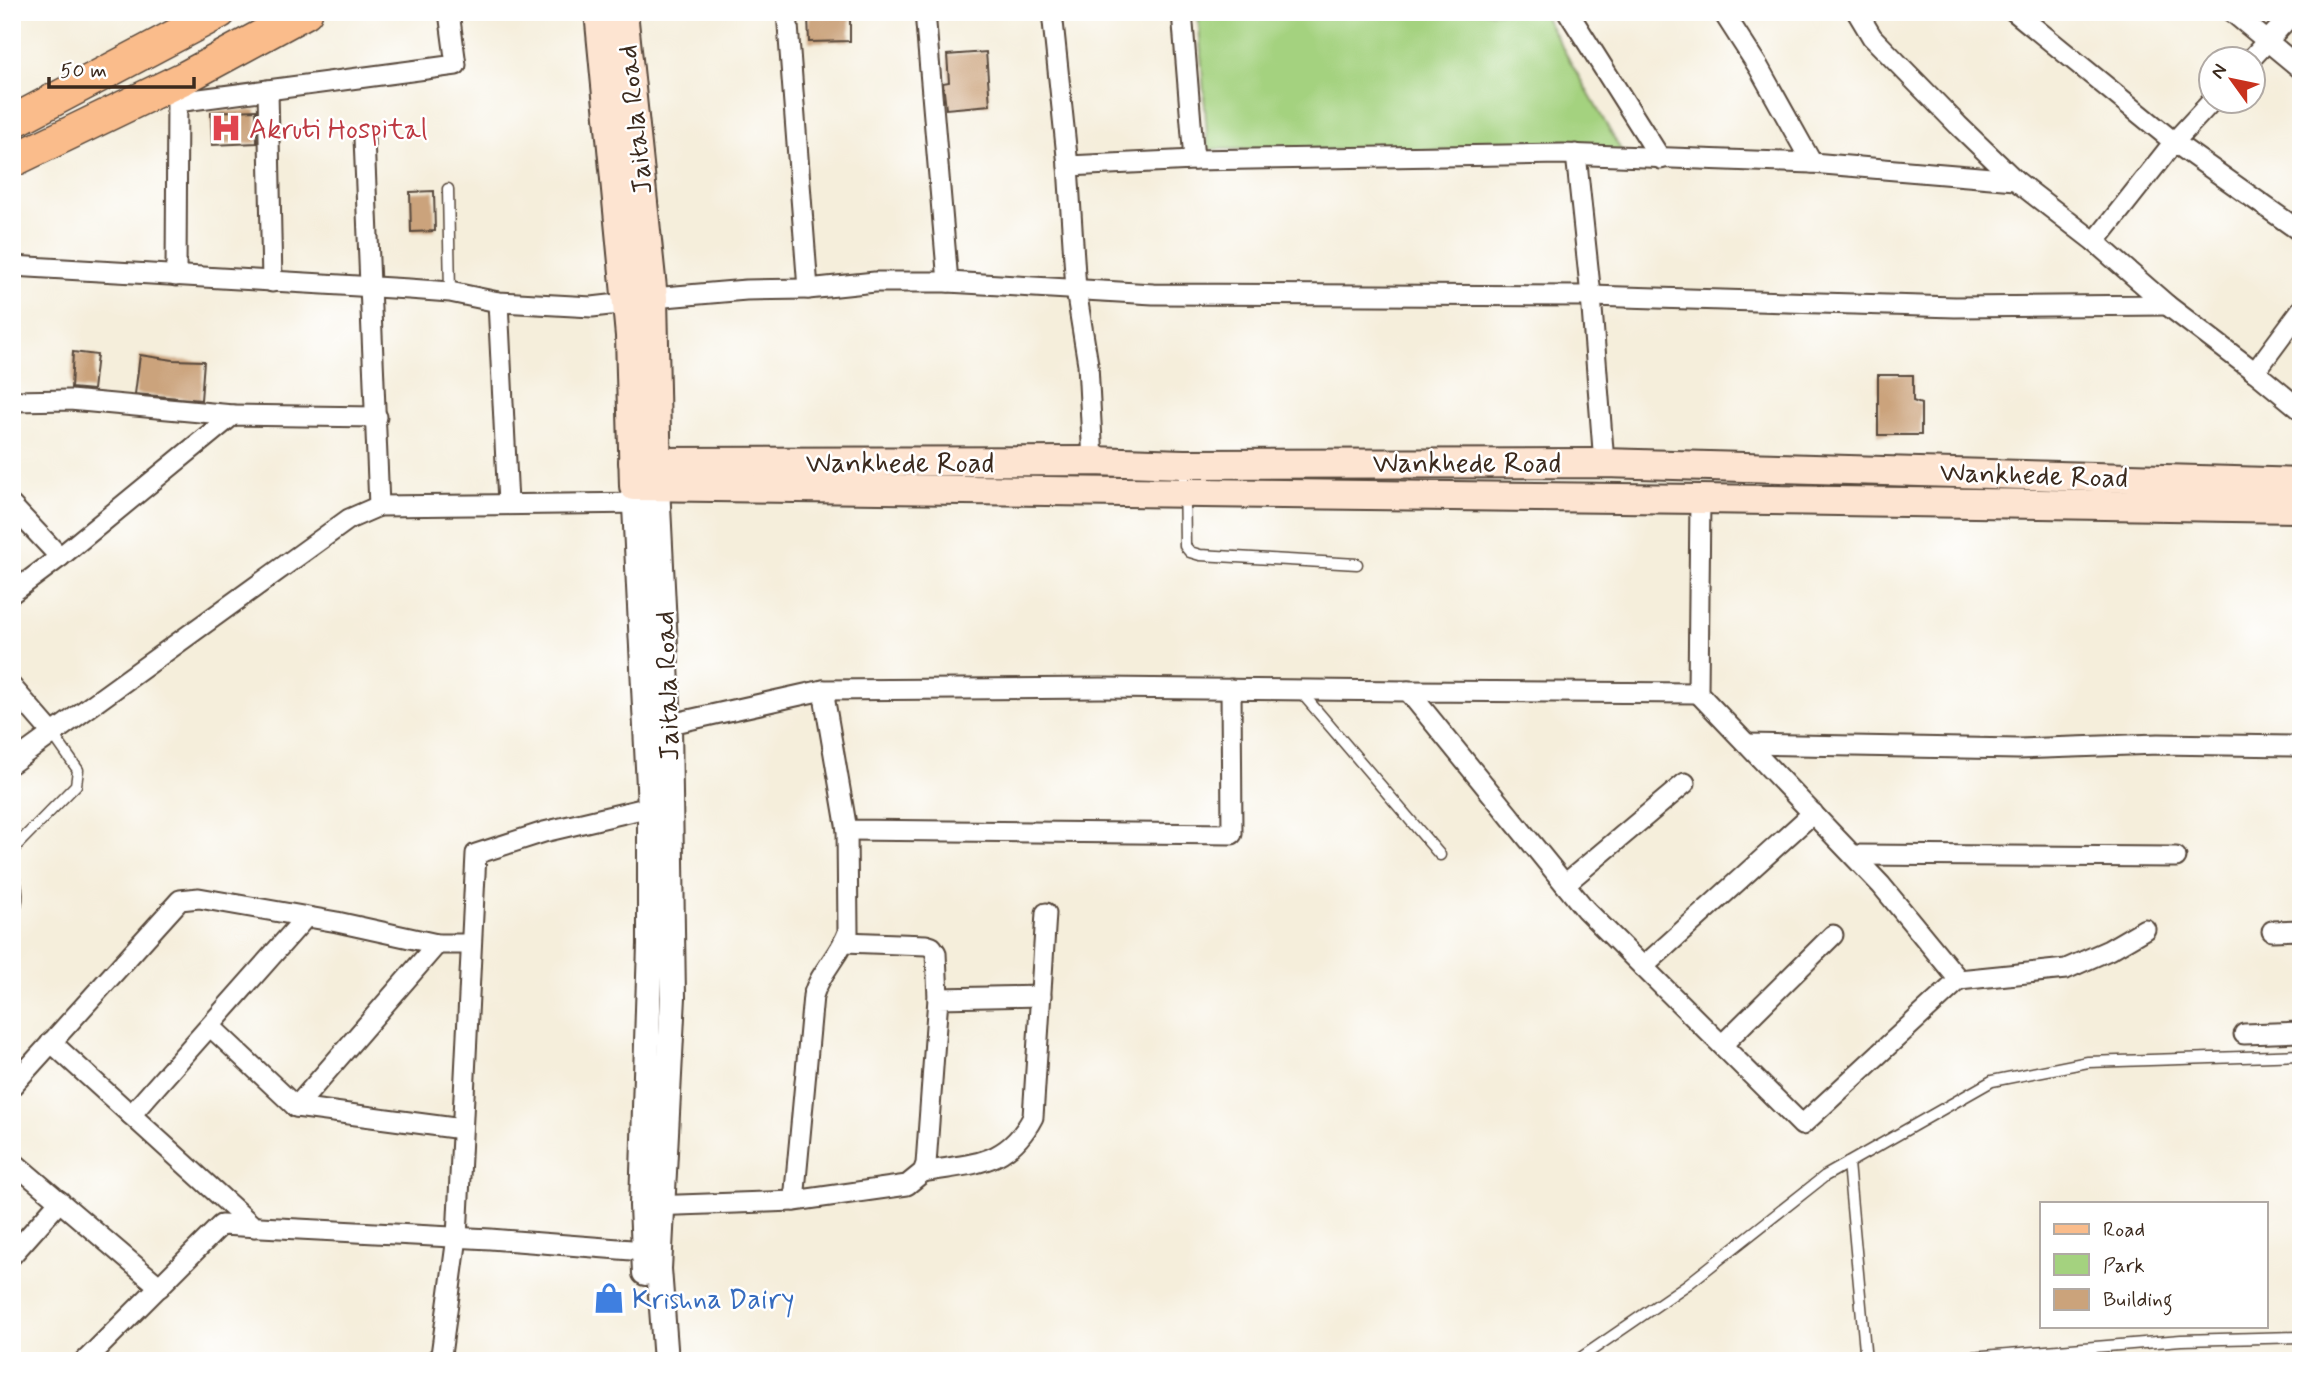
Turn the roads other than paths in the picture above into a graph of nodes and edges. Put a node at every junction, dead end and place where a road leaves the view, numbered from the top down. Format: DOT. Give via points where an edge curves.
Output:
graph roads {
  1 [pos="220,12"];
  2 [pos="306,12"];
  3 [pos="449,12"];
  4 [pos="599,12"];
  5 [pos="623,12"];
  6 [pos="787,12"];
  7 [pos="925,12"];
  8 [pos="1052,12"];
  9 [pos="1182,12"];
  10 [pos="1568,12"];
  11 [pos="1723,12"];
  12 [pos="1857,12"];
  13 [pos="2015,12"];
  14 [pos="2232,12"];
  15 [pos="2294,12"];
  16 [pos="2266,41"];
  17 [pos="2262,46"];
  18 [pos="2301,69"];
  19 [pos="268,90"];
  20 [pos="177,92"];
  21 [pos="2198,115"];
  22 [pos="12,122"];
  23 [pos="364,138"];
  24 [pos="2174,142"];
  25 [pos="1576,155"];
  26 [pos="1661,159"];
  27 [pos="1194,160"];
  28 [pos="12,161"];
  29 [pos="1812,163"];
  30 [pos="1068,166"];
  31 [pos="2015,180"];
  32 [pos="448,189"];
  33 [pos="2301,232"];
  34 [pos="2095,242"];
  35 [pos="12,266"];
  36 [pos="176,276"];
  37 [pos="272,282"];
  38 [pos="948,282"];
  39 [pos="370,287"];
  40 [pos="808,289"];
  41 [pos="1076,290"];
  42 [pos="450,292"];
  43 [pos="1591,296"];
  44 [pos="640,300"];
  45 [pos="498,302"];
  46 [pos="2167,305"];
  47 [pos="2301,310"];
  48 [pos="2255,372"];
  49 [pos="12,401"];
  50 [pos="2301,410"];
  51 [pos="233,415"];
  52 [pos="377,417"];
  53 [pos="1093,461"];
  54 [pos="1604,463"];
  55 [pos="1184,464"];
  56 [pos="2301,483"];
  57 [pos="646,484"];
  58 [pos="1184,494"];
  59 [pos="1700,499"];
  60 [pos="508,503"];
  61 [pos="12,506"];
  62 [pos="379,506"];
  63 [pos="2301,508"];
  64 [pos="60,557"];
  65 [pos="1357,564"];
  66 [pos="12,593"];
  67 [pos="12,687"];
  68 [pos="1231,689"];
  69 [pos="823,690"];
  70 [pos="1300,690"];
  71 [pos="1408,691"];
  72 [pos="1699,693"];
  73 [pos="657,727"];
  74 [pos="52,733"];
  75 [pos="1747,744"];
  76 [pos="2292,746"];
  77 [pos="12,763"];
  78 [pos="1685,783"];
  79 [pos="650,807"];
  80 [pos="1813,813"];
  81 [pos="847,830"];
  82 [pos="12,854"];
  83 [pos="1440,855"];
  84 [pos="1853,855"];
  85 [pos="2176,857"];
  86 [pos="12,870"];
  87 [pos="1565,884"];
  88 [pos="1046,913"];
  89 [pos="12,917"];
  90 [pos="306,917"];
  91 [pos="2145,929"];
  92 [pos="2301,930"];
  93 [pos="2272,931"];
  94 [pos="1833,935"];
  95 [pos="844,942"];
  96 [pos="438,944"];
  97 [pos="471,944"];
  98 [pos="1643,967"];
  99 [pos="1959,980"];
  100 [pos="1041,996"];
  101 [pos="938,998"];
  102 [pos="210,1026"];
  103 [pos="2301,1032"];
  104 [pos="2244,1034"];
  105 [pos="51,1042"];
  106 [pos="1722,1045"];
  107 [pos="2301,1055"];
  108 [pos="12,1086"];
  109 [pos="296,1107"];
  110 [pos="131,1115"];
  111 [pos="462,1129"];
  112 [pos="12,1161"];
  113 [pos="1848,1163"];
  114 [pos="923,1172"];
  115 [pos="60,1201"];
  116 [pos="794,1201"];
  117 [pos="651,1206"];
  118 [pos="254,1227"];
  119 [pos="457,1237"];
  120 [pos="652,1252"];
  121 [pos="12,1255"];
  122 [pos="160,1287"];
  123 [pos="2301,1337"];
  124 [pos="86,1361"];
  125 [pos="435,1361"];
  126 [pos="650,1361"];
  127 [pos="666,1361"];
  128 [pos="1576,1361"];
  129 [pos="1866,1361"];
  130 [pos="1921,1361"];
  1 -- 22 [label="main road"];
  2 -- 20 [label="main road"];
  3 -- 19 [label="street" via="456,65"];
  4 -- 44 [label="main road, Jaitala Road"];
  5 -- 44 [label="main road, Jaitala Road"];
  6 -- 40 [label="street"];
  7 -- 38 [label="street"];
  8 -- 30 [label="street"];
  9 -- 27 [label="street"];
  10 -- 26 [label="street"];
  11 -- 29 [label="street"];
  12 -- 31 [label="street" via="1872,37"];
  13 -- 24 [label="street"];
  14 -- 16 [label="street"];
  15 -- 16 [label="street"];
  16 -- 17 [label="street"];
  16 -- 18 [label="street"];
  19 -- 20 [label="street"];
  19 -- 37 [label="street"];
  20 -- 28 [label="main road"];
  20 -- 36 [label="street"];
  21 -- 24 [label="street"];
  23 -- 39 [label="street"];
  24 -- 33 [label="street"];
  24 -- 34 [label="street"];
  25 -- 26 [label="street"];
  25 -- 27 [label="street"];
  25 -- 43 [label="street"];
  26 -- 29 [label="street"];
  27 -- 30 [label="street"];
  29 -- 31 [label="street"];
  30 -- 41 [label="street"];
  31 -- 34 [label="street"];
  32 -- 42 [label="lane"];
  34 -- 46 [label="street"];
  35 -- 36 [label="street"];
  36 -- 37 [label="street"];
  37 -- 39 [label="street"];
  38 -- 40 [label="street" via="875,282"];
  38 -- 41 [label="street"];
  39 -- 42 [label="street"];
  39 -- 52 [label="street"];
  40 -- 44 [label="street"];
  41 -- 43 [label="street" via="1273,296"];
  41 -- 53 [label="street" via="1088,364"];
  42 -- 45 [label="street"];
  43 -- 46 [label="street" via="1955,307"];
  43 -- 54 [label="street"];
  44 -- 45 [label="street" via="592,307"];
  44 -- 57 [label="main road, Jaitala Road" via="630,336"];
  45 -- 60 [label="street"];
  46 -- 48 [label="street"];
  47 -- 48 [label="street"];
  48 -- 50 [label="street"];
  49 -- 51 [label="street" via="70,400"];
  51 -- 52 [label="street"];
  51 -- 64 [label="street"];
  52 -- 62 [label="street"];
  53 -- 55 [label="main road, Wankhede Road"];
  53 -- 57 [label="main road, Wankhede Road"];
  54 -- 55 [label="main road, Wankhede Road"];
  54 -- 56 [label="main road, Wankhede Road"];
  55 -- 58 [label="lane"];
  57 -- 58 [label="main road, Wankhede Road"];
  57 -- 60 [label="street"];
  57 -- 73 [label="street, Jaitala Road"];
  58 -- 59 [label="main road, Wankhede Road"];
  58 -- 65 [label="lane" via="1185,546 1190,552"];
  59 -- 63 [label="main road, Wankhede Road"];
  59 -- 72 [label="street"];
  60 -- 62 [label="street"];
  61 -- 64 [label="street"];
  62 -- 74 [label="street" via="349,519"];
  64 -- 66 [label="street"];
  67 -- 74 [label="street"];
  68 -- 69 [label="street"];
  68 -- 70 [label="street"];
  68 -- 81 [label="street" via="1232,834"];
  69 -- 73 [label="street"];
  69 -- 81 [label="street"];
  70 -- 71 [label="street"];
  70 -- 83 [label="lane"];
  71 -- 72 [label="street"];
  71 -- 87 [label="street"];
  72 -- 75 [label="street"];
  73 -- 79 [label="street, Jaitala Road"];
  73 -- 117 [label="street, Jaitala Road" via="673,997 667,1139"];
  74 -- 77 [label="street"];
  74 -- 82 [label="lane" via="79,778"];
  75 -- 76 [label="street" via="2018,749"];
  75 -- 80 [label="street"];
  78 -- 87 [label="street"];
  79 -- 97 [label="street" via="476,853"];
  79 -- 117 [label="street, Jaitala Road"];
  80 -- 84 [label="street"];
  80 -- 98 [label="street"];
  81 -- 95 [label="street" via="848,932"];
  84 -- 85 [label="street"];
  84 -- 99 [label="street"];
  86 -- 89 [label="lane" via="18,903"];
  87 -- 98 [label="street"];
  88 -- 100 [label="street"];
  90 -- 96 [label="street"];
  90 -- 102 [label="street"];
  90 -- 105 [label="street" via="199,898 180,900"];
  91 -- 99 [label="street" via="2066,968"];
  92 -- 93 [label="street"];
  94 -- 106 [label="street"];
  95 -- 101 [label="street" via="932,947"];
  95 -- 116 [label="street" via="813,996"];
  96 -- 97 [label="street"];
  96 -- 109 [label="street"];
  97 -- 111 [label="street"];
  98 -- 106 [label="street"];
  99 -- 106 [label="street" via="1802,1125"];
  100 -- 101 [label="street"];
  100 -- 114 [label="street" via="1033,1117 1027,1128 1015,1144 991,1160"];
  101 -- 114 [label="street"];
  102 -- 109 [label="street"];
  102 -- 110 [label="street"];
  103 -- 104 [label="street"];
  105 -- 108 [label="street"];
  105 -- 110 [label="street"];
  107 -- 113 [label="lane" via="2088,1062 1992,1081"];
  109 -- 111 [label="street"];
  110 -- 118 [label="street"];
  111 -- 119 [label="street"];
  112 -- 115 [label="street"];
  113 -- 128 [label="lane" via="1825,1175 1688,1284"];
  113 -- 129 [label="lane"];
  114 -- 116 [label="street" via="907,1185"];
  115 -- 121 [label="street"];
  115 -- 122 [label="street"];
  116 -- 117 [label="street"];
  117 -- 120 [label="street, Jaitala Road"];
  118 -- 119 [label="street"];
  118 -- 122 [label="street" via="221,1225"];
  119 -- 120 [label="street"];
  119 -- 125 [label="street" via="441,1355"];
  120 -- 126 [label="street, Jaitala Road"];
  120 -- 127 [label="street, Jaitala Road"];
  122 -- 124 [label="street"];
  123 -- 130 [label="lane" via="2180,1340"];
}
